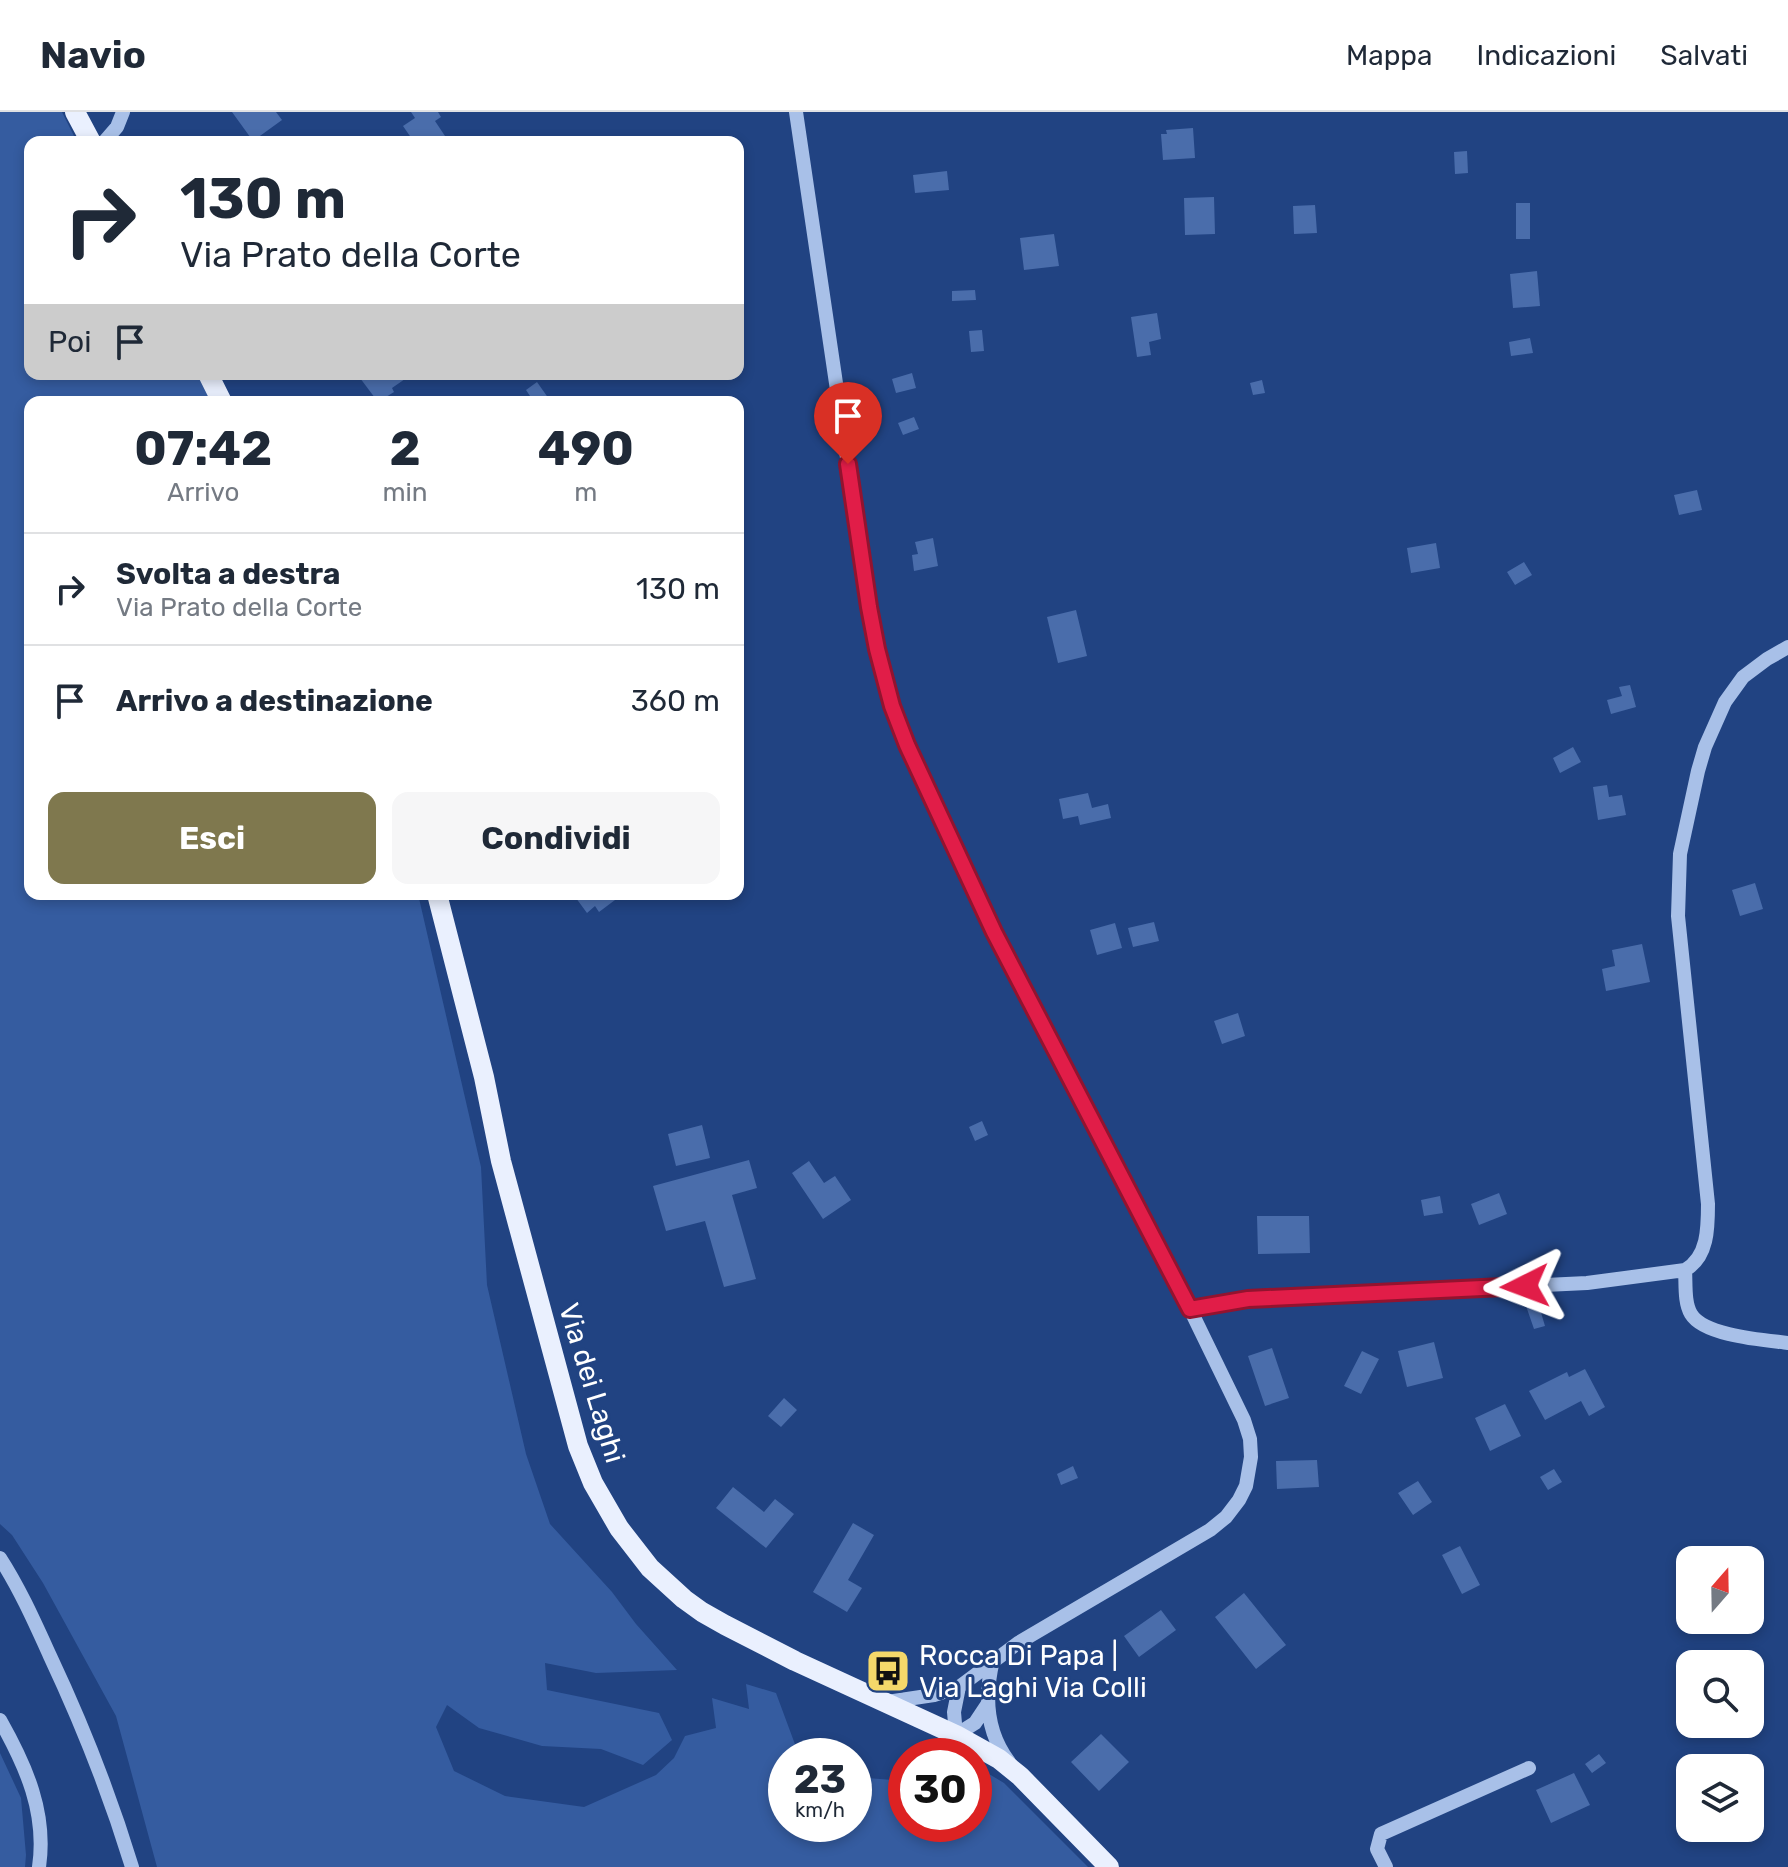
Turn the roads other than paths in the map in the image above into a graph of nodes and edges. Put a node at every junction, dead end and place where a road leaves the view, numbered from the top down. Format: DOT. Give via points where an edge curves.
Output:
graph roads {
  1 [pos="75,112"];
  2 [pos="123,112"];
  3 [pos="796,112"];
  4 [pos="88,136"];
  5 [pos="109,136"];
  6 [pos="1788,647"];
  7 [pos="439,900"];
  8 [pos="1685,1270"];
  9 [pos="1190,1309"];
  10 [pos="1788,1343"];
  11 [pos="0,1558"];
  12 [pos="993,1660"];
  13 [pos="959,1687"];
  14 [pos="887,1702"];
  15 [pos="987,1705"];
  16 [pos="0,1720"];
  17 [pos="956,1735"];
  18 [pos="1529,1768"];
  19 [pos="1020,1776"];
  20 [pos="39,1867"];
  21 [pos="132,1867"];
  22 [pos="1109,1867"];
  23 [pos="1386,1867"];
  1 -- 4 [label="main road"];
  2 -- 5 [label="street"];
  3 -- 9 [label="street" via="869,607 892,706 994,932"];
  6 -- 8 [label="street" via="1743,677 1725,702 1705,747 1684,832 1678,916 1708,1204 1701,1254"];
  7 -- 14 [label="main road, Via dei Laghi" via="524,1251 578,1446 600,1497 643,1560 693,1606 795,1661"];
  8 -- 9 [label="street" via="1587,1283 1248,1299"];
  8 -- 10 [label="street" via="1687,1303 1695,1320 1716,1330"];
  9 -- 12 [label="street" via="1250,1439 1250,1467 1239,1500 1210,1530"];
  11 -- 21 [label="street" via="74,1709"];
  12 -- 13 [label="street"];
  12 -- 15 [label="street"];
  13 -- 14 [label="street"];
  13 -- 17 [label="street"];
  14 -- 17 [label="main road, Via dei Laghi"];
  15 -- 17 [label="street" via="975,1723"];
  15 -- 19 [label="street" via="996,1741"];
  16 -- 20 [label="street" via="34,1793 41,1827"];
  17 -- 19 [label="main road, Via dei Laghi"];
  18 -- 23 [label="street" via="1381,1834 1377,1849"];
  19 -- 22 [label="main road, Via dei Laghi"];
}
